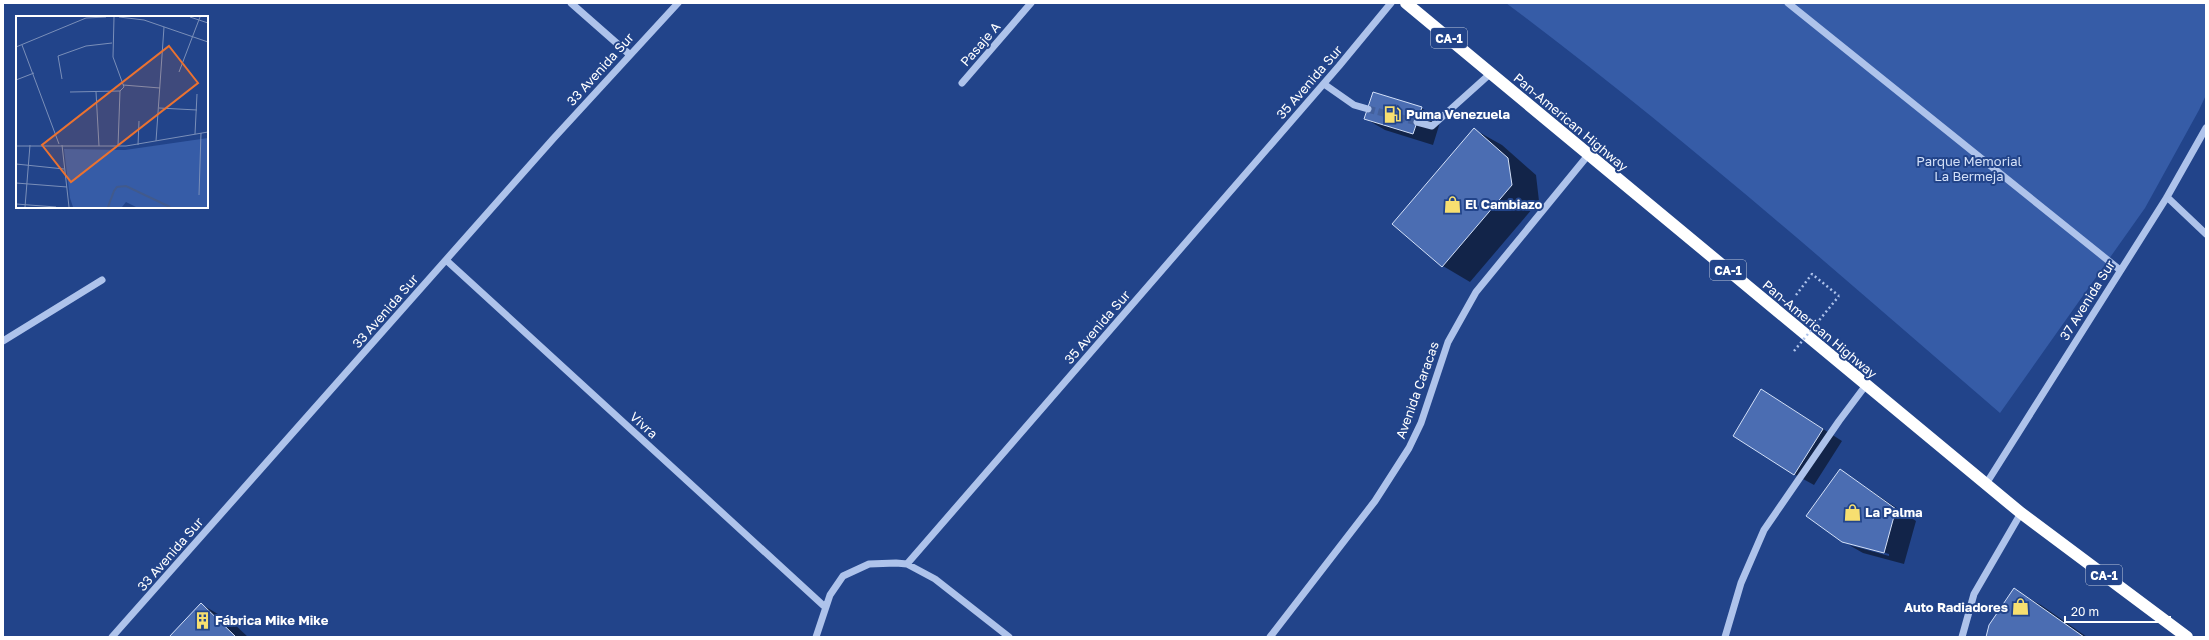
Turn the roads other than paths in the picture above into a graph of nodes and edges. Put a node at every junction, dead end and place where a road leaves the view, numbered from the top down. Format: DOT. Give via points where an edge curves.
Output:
graph roads {
  1 [pos="571,3"];
  2 [pos="678,3"];
  3 [pos="1031,3"];
  4 [pos="1391,3"];
  5 [pos="1406,3"];
  6 [pos="1788,3"];
  7 [pos="629,54"];
  8 [pos="1491,73"];
  9 [pos="962,83"];
  10 [pos="1324,84"];
  11 [pos="1368,108"];
  12 [pos="1417,122"];
  13 [pos="2206,128"];
  14 [pos="1589,154"];
  15 [pos="2167,197"];
  16 [pos="2206,234"];
  17 [pos="446,260"];
  18 [pos="2120,270"];
  19 [pos="102,280"];
  20 [pos="3,341"];
  21 [pos="1866,385"];
  22 [pos="1986,484"];
  23 [pos="2021,513"];
  24 [pos="907,564"];
  25 [pos="826,607"];
  26 [pos="112,637"];
  27 [pos="816,637"];
  28 [pos="1009,637"];
  29 [pos="1270,637"];
  30 [pos="1726,637"];
  31 [pos="1962,637"];
  32 [pos="2187,637"];
  1 -- 7 [label="street"];
  2 -- 7 [label="street, 33 Avenida Sur"];
  3 -- 9 [label="street, Pasaje A"];
  4 -- 10 [label="street, 35 Avenida Sur"];
  5 -- 8 [label="highway, Pan-American Highway / CA-1"];
  6 -- 18 [label="street"];
  7 -- 17 [label="street, 33 Avenida Sur"];
  8 -- 12 [label="street" via="1432,126"];
  8 -- 14 [label="highway, Pan-American Highway / CA-1"];
  10 -- 11 [label="street" via="1354,105"];
  10 -- 24 [label="street, 35 Avenida Sur"];
  13 -- 15 [label="street, 37 Avenida Sur"];
  14 -- 21 [label="highway, Pan-American Highway / CA-1"];
  14 -- 29 [label="street, Avenida Caracas" via="1476,292 1448,342 1421,423 1405,454 1375,500"];
  15 -- 16 [label="street"];
  15 -- 18 [label="street, 37 Avenida Sur"];
  17 -- 25 [label="street, Vivra"];
  17 -- 26 [label="street, 33 Avenida Sur"];
  18 -- 22 [label="street, 37 Avenida Sur"];
  19 -- 20 [label="street"];
  21 -- 22 [label="highway, Pan-American Highway / CA-1"];
  21 -- 30 [label="street" via="1764,530 1741,583"];
  22 -- 23 [label="highway, Pan-American Highway / CA-1"];
  23 -- 31 [label="street" via="1974,594"];
  23 -- 32 [label="highway, Pan-American Highway / CA-1"];
  24 -- 25 [label="street" via="869,564 852,571 838,580"];
  24 -- 28 [label="street" via="935,579"];
  25 -- 27 [label="street"];
}
